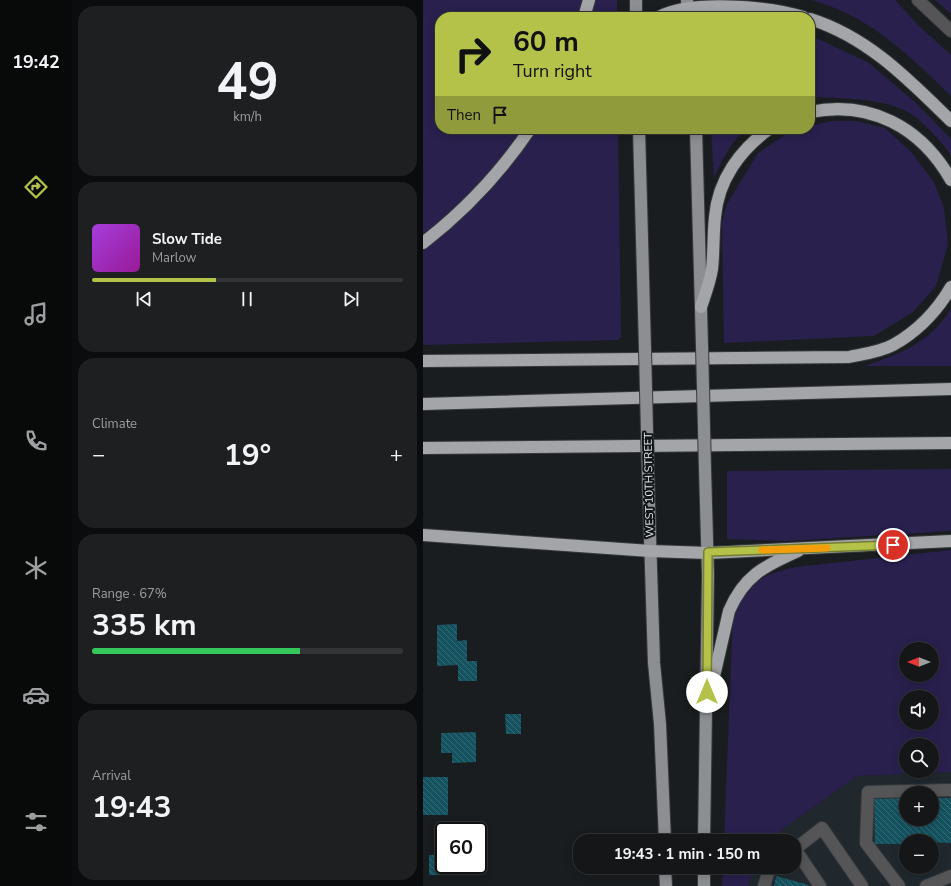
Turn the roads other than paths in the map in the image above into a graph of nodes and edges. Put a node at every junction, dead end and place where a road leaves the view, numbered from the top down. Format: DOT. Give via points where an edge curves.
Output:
graph roads {
  1 [pos="589,0"];
  2 [pos="636,0"];
  3 [pos="918,0"];
  4 [pos="687,2"];
  5 [pos="751,3"];
  6 [pos="585,12"];
  7 [pos="636,12"];
  8 [pos="666,12"];
  9 [pos="688,12"];
  10 [pos="784,12"];
  11 [pos="815,21"];
  12 [pos="951,31"];
  13 [pos="815,111"];
  14 [pos="951,121"];
  15 [pos="526,134"];
  16 [pos="639,134"];
  17 [pos="696,134"];
  18 [pos="763,134"];
  19 [pos="951,180"];
  20 [pos="423,243"];
  21 [pos="951,286"];
  22 [pos="701,307"];
  23 [pos="423,361"];
  24 [pos="951,389"];
  25 [pos="423,404"];
  26 [pos="951,443"];
  27 [pos="423,448"];
  28 [pos="423,535"];
  29 [pos="951,541"];
  30 [pos="804,548"];
  31 [pos="650,551"];
  32 [pos="708,552"];
  33 [pos="707,707"];
  34 [pos="951,790"];
  35 [pos="665,834"];
  36 [pos="704,834"];
  37 [pos="801,844"];
  38 [pos="801,859"];
  39 [pos="665,874"];
  40 [pos="704,874"];
  41 [pos="768,874"];
  42 [pos="951,876"];
  43 [pos="666,886"];
  44 [pos="703,886"];
  45 [pos="764,886"];
  46 [pos="819,886"];
  47 [pos="862,886"];
  48 [pos="899,886"];
  49 [pos="926,886"];
  1 -- 6 [label="highway"];
  2 -- 7 [label="main road"];
  3 -- 12 [label="street"];
  4 -- 5 [label="highway"];
  4 -- 8 [label="highway"];
  4 -- 9 [label="main road"];
  5 -- 10 [label="highway"];
  11 -- 14 [label="highway" via="858,41 886,60"];
  13 -- 19 [label="highway" via="829,108 865,111 897,124 920,140 940,161"];
  15 -- 20 [label="highway" via="499,170"];
  16 -- 31 [label="main road, WEST 10TH STREET, bridge"];
  17 -- 22 [label="main road"];
  18 -- 22 [label="highway" via="747,147 723,184 714,218 712,270"];
  21 -- 23 [label="highway" via="939,308 893,345 849,357"];
  22 -- 32 [label="main road, bridge"];
  24 -- 25 [label="highway"];
  26 -- 27 [label="highway"];
  28 -- 31 [label="highway"];
  29 -- 30 [label="highway"];
  30 -- 32 [label="highway"];
  30 -- 33 [label="highway" via="751,576 735,596 729,611"];
  31 -- 32 [label="highway"];
  31 -- 35 [label="main road, WEST 10TH STREET"];
  32 -- 33 [label="main road"];
  33 -- 36 [label="main road"];
  34 -- 48 [label="street" via="868,792 866,843"];
  37 -- 47 [label="street" via="822,828"];
  38 -- 46 [label="street"];
  39 -- 43 [label="main road"];
  40 -- 44 [label="main road"];
  41 -- 45 [label="street"];
  42 -- 49 [label="street"];
}
